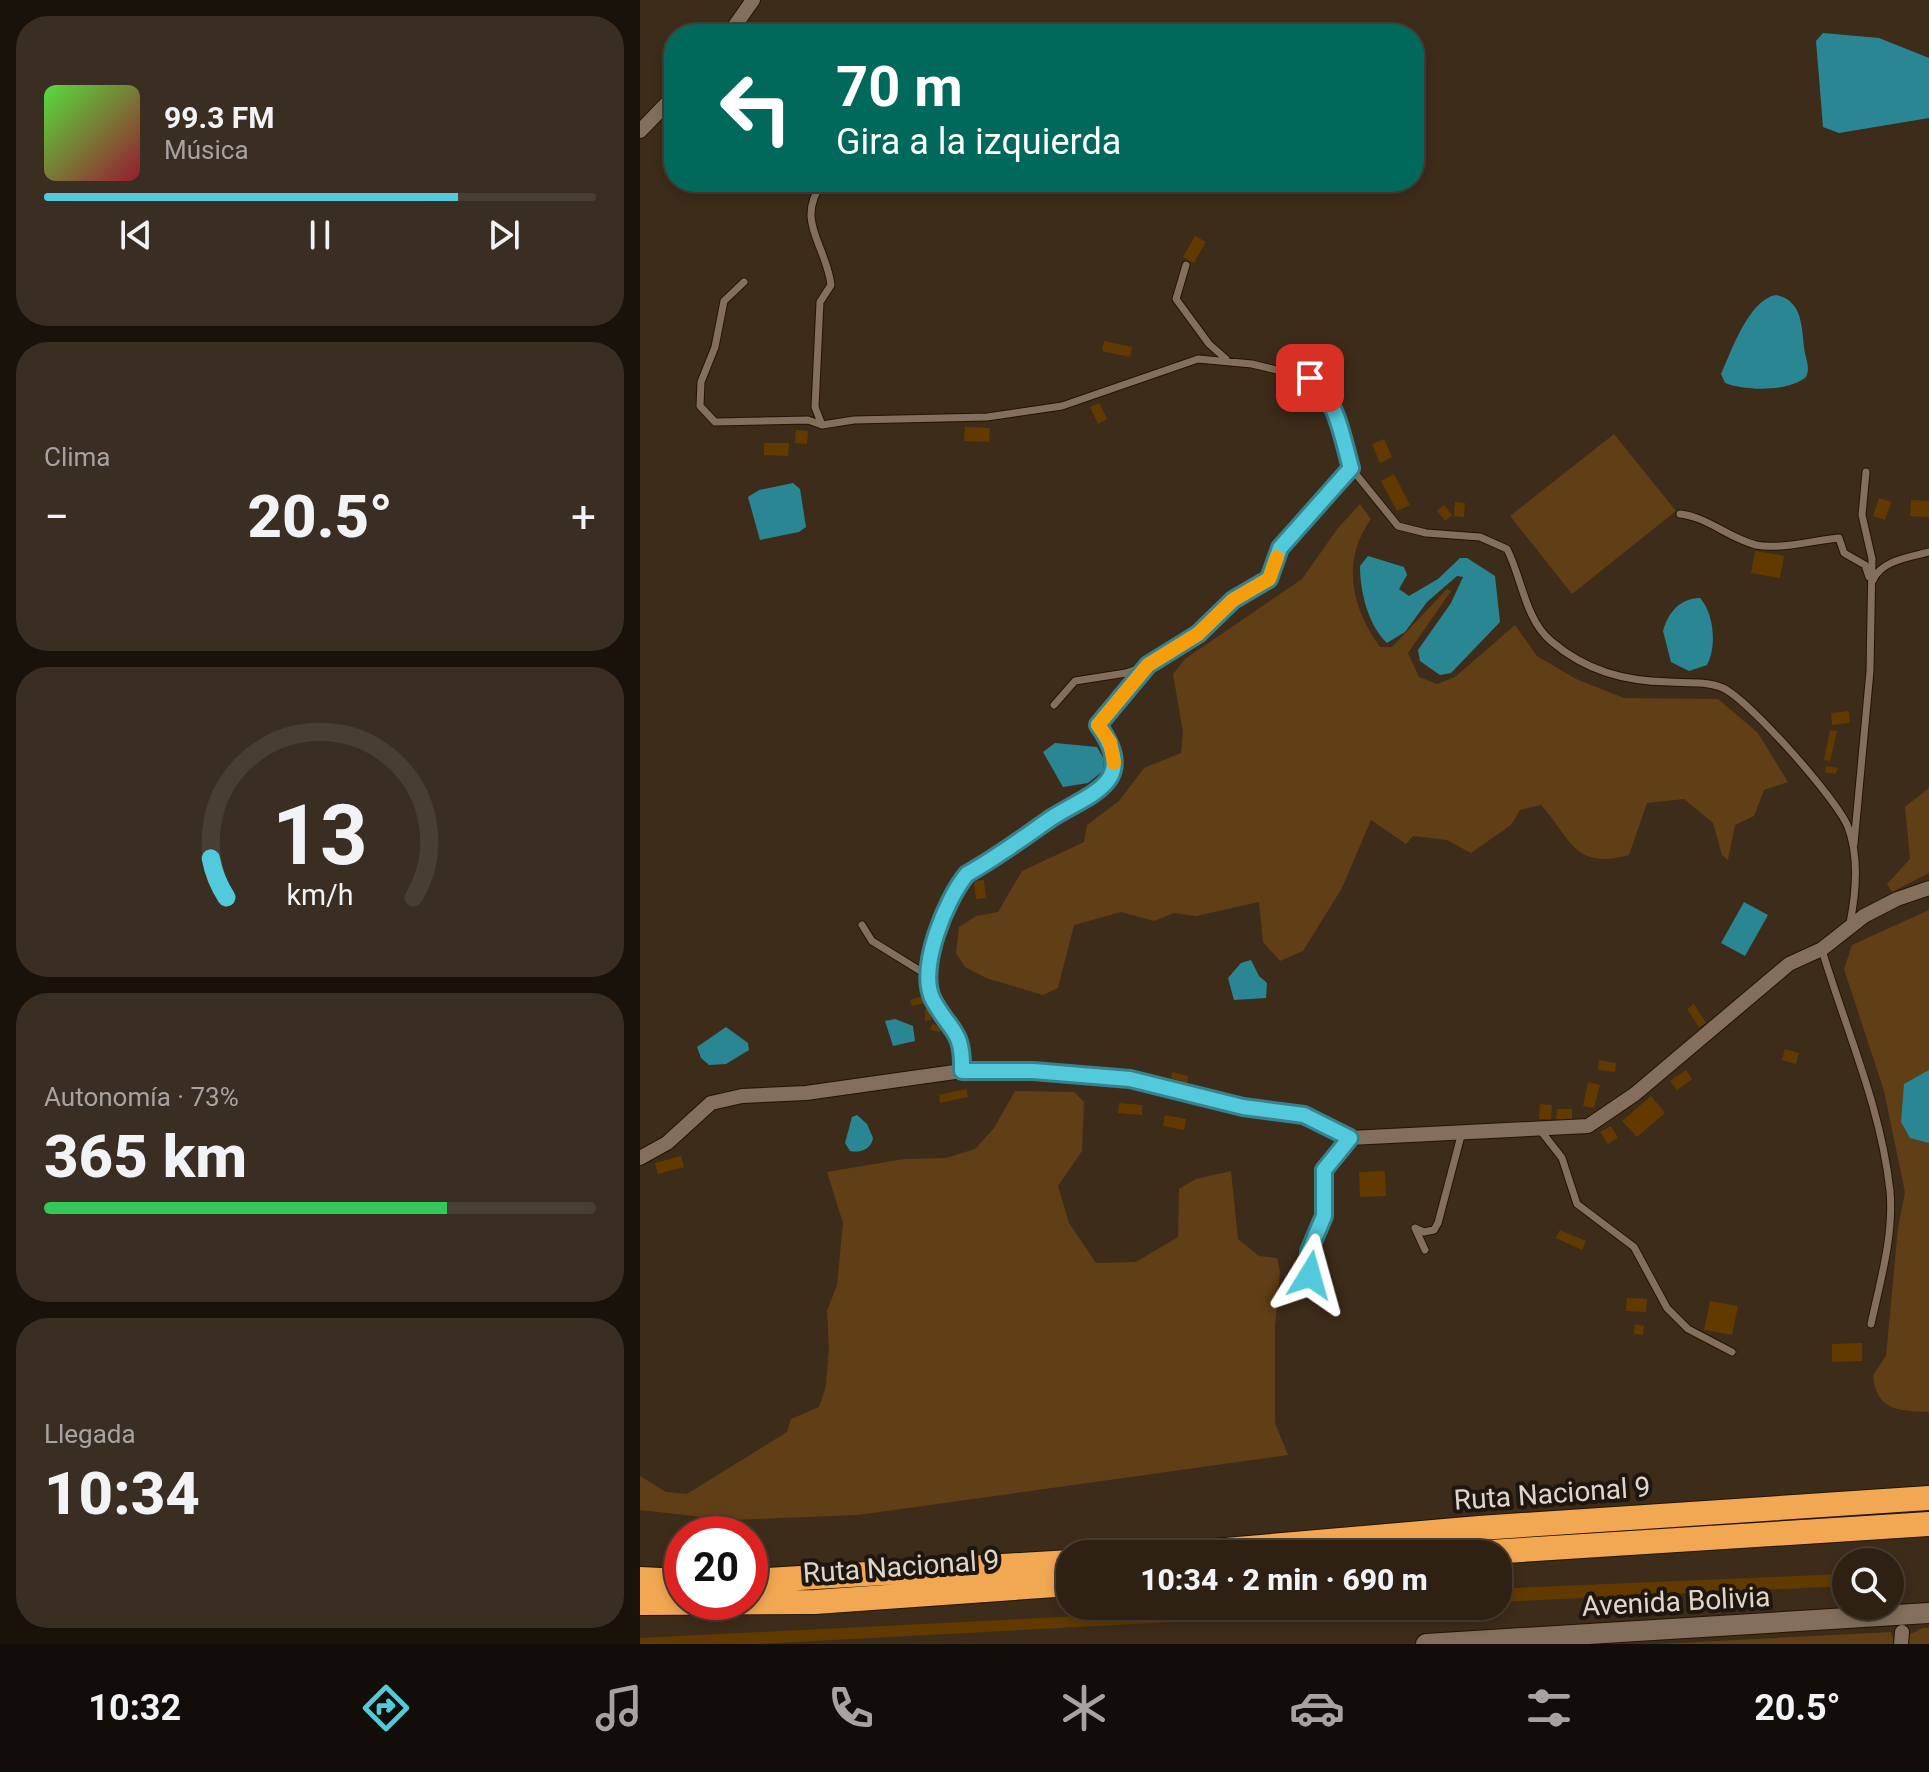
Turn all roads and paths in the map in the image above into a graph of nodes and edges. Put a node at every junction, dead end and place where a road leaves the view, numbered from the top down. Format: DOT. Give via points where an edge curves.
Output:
graph roads {
  1 [pos="753,0"];
  2 [pos="736,24"];
  3 [pos="664,106"];
  4 [pos="640,131"];
  5 [pos="816,192"];
  6 [pos="1186,265"];
  7 [pos="744,282"];
  8 [pos="1227,360"];
  9 [pos="822,425"];
  10 [pos="1351,468"];
  11 [pos="1866,472"];
  12 [pos="1680,514"];
  13 [pos="1929,552"];
  14 [pos="1872,583"];
  15 [pos="1148,665"];
  16 [pos="1054,705"];
  17 [pos="1853,854"];
  18 [pos="1929,888"];
  19 [pos="862,925"];
  20 [pos="1850,926"];
  21 [pos="1822,949"];
  22 [pos="927,975"];
  23 [pos="962,1071"];
  24 [pos="1462,1130"];
  25 [pos="1541,1131"];
  26 [pos="1350,1138"];
  27 [pos="640,1158"];
  28 [pos="1425,1250"];
  29 [pos="1310,1275"];
  30 [pos="1871,1324"];
  31 [pos="1732,1352"];
  32 [pos="1929,1498"];
  33 [pos="1929,1524"];
  34 [pos="1337,1540"];
  35 [pos="1512,1551"];
  36 [pos="1056,1563"];
  37 [pos="640,1579"];
  38 [pos="664,1580"];
  39 [pos="768,1580"];
  40 [pos="1056,1585"];
  41 [pos="640,1603"];
  42 [pos="1929,1613"];
  43 [pos="1902,1630"];
  44 [pos="1426,1644"];
  1 -- 2 [label="street"];
  3 -- 4 [label="street"];
  5 -- 9 [label="lane" via="810,223 829,266 831,285 820,302 815,407"];
  6 -- 8 [label="lane" via="1176,299"];
  7 -- 9 [label="lane" via="724,301 701,382 700,406 715,422 808,420"];
  8 -- 9 [label="lane" via="1198,359 1062,406 987,417"];
  8 -- 10 [label="lane" via="1310,378 1327,393 1337,414"];
  10 -- 15 [label="lane" via="1280,548 1269,579"];
  10 -- 17 [label="lane" via="1398,526 1480,537 1507,549 1533,616 1549,639 1581,662 1615,677 1722,688 1741,700 1835,806 1848,827"];
  11 -- 14 [label="lane" via="1862,515"];
  12 -- 14 [label="lane" via="1699,516 1727,535 1760,546 1839,538 1844,553 1865,565"];
  13 -- 14 [label="lane" via="1877,571"];
  14 -- 17 [label="lane" via="1870,671"];
  15 -- 16 [label="lane" via="1075,681"];
  15 -- 22 [label="lane" via="1098,725 1110,742 1114,761 1109,778 1091,798 967,874 933,941"];
  17 -- 20 [label="lane" via="1856,896"];
  18 -- 20 [label="street"];
  19 -- 22 [label="lane" via="872,941"];
  20 -- 21 [label="street"];
  21 -- 25 [label="street" via="1789,964 1605,1116 1588,1126"];
  21 -- 30 [label="lane" via="1862,1065 1890,1193 1885,1256"];
  22 -- 23 [label="lane" via="934,1001 962,1043"];
  23 -- 26 [label="street" via="1130,1079 1243,1107 1304,1115"];
  23 -- 27 [label="street" via="711,1103 667,1143"];
  24 -- 25 [label="street"];
  24 -- 26 [label="street"];
  24 -- 28 [label="lane" via="1438,1223 1434,1230 1415,1228"];
  25 -- 31 [label="lane" via="1562,1158 1577,1204 1634,1247 1667,1308 1688,1329"];
  26 -- 29 [label="lane" via="1324,1170 1324,1216 1309,1251"];
  32 -- 34 [label="highway, Ruta Nacional 9"];
  33 -- 35 [label="highway, Ruta Nacional 9"];
  36 -- 39 [label="highway, Ruta Nacional 9"];
  37 -- 38 [label="highway"];
  40 -- 41 [label="highway, Ruta Nacional 9" via="815,1602"];
  42 -- 43 [label="street, Avenida Bolivia"];
  43 -- 44 [label="street, Avenida Bolivia"];
}
